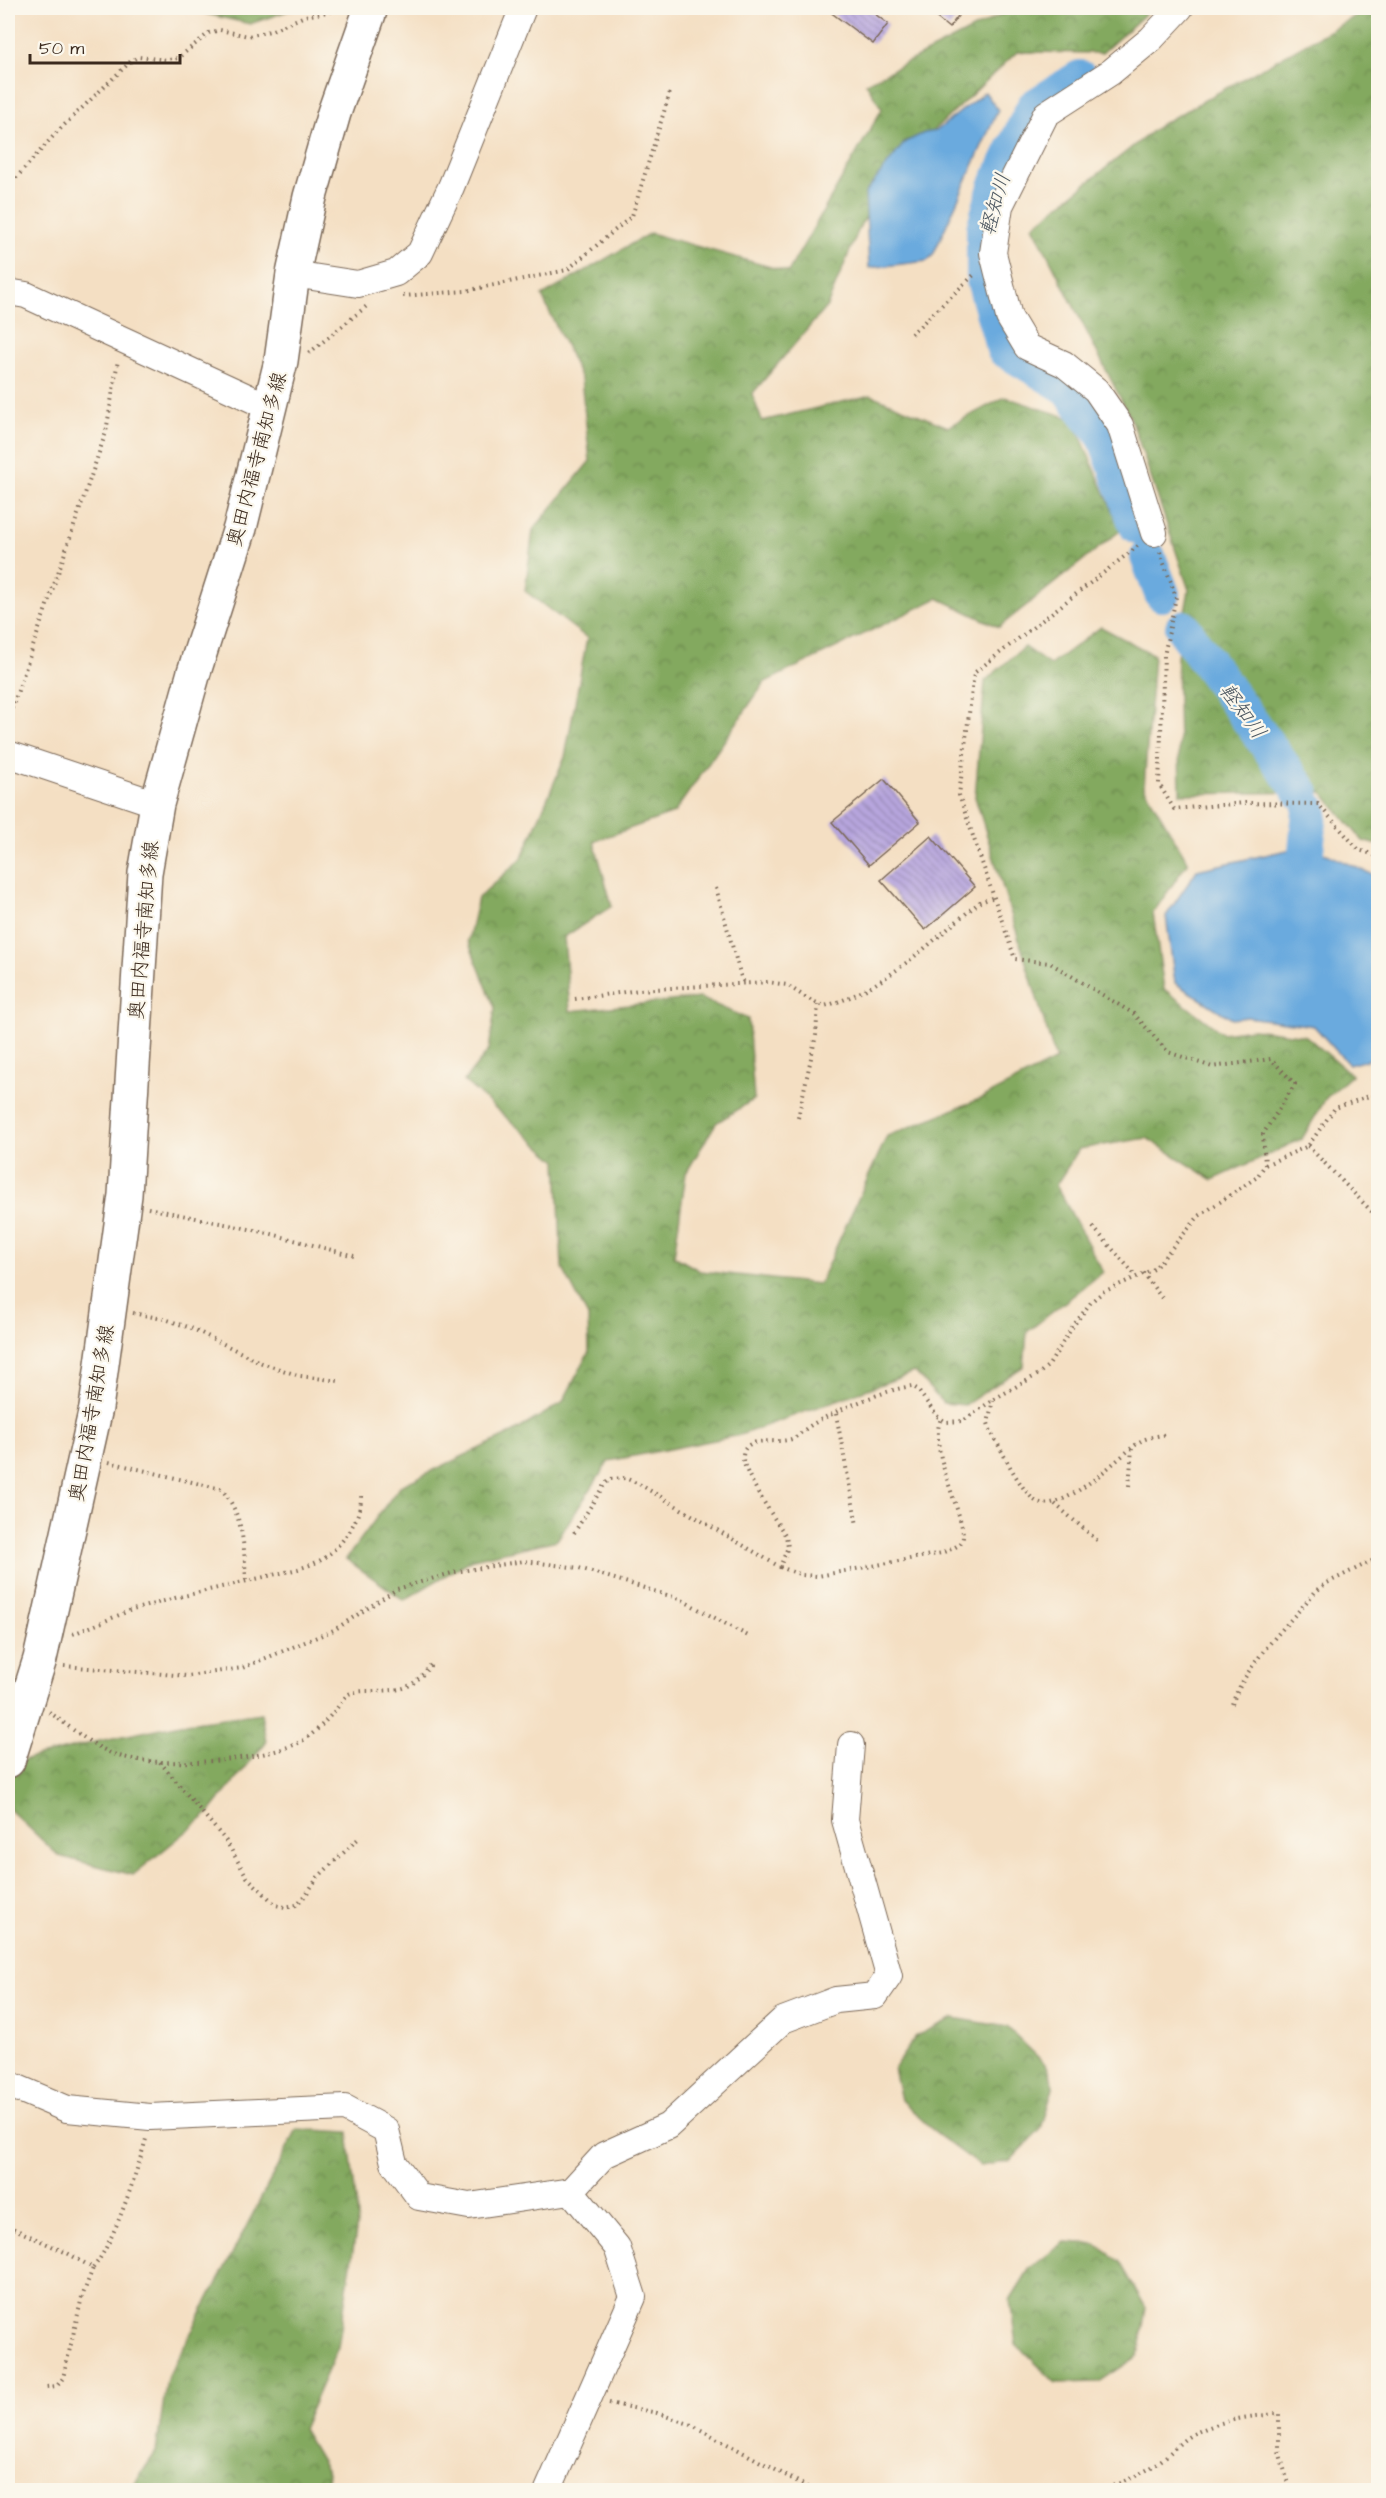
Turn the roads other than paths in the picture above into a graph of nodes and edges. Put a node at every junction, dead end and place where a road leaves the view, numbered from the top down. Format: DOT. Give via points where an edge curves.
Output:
graph roads {
  1 [pos="371,8"];
  2 [pos="523,8"];
  3 [pos="1180,8"];
  4 [pos="293,274"];
  5 [pos="8,292"];
  6 [pos="269,406"];
  7 [pos="1154,533"];
  8 [pos="8,754"];
  9 [pos="157,804"];
  10 [pos="852,1745"];
  11 [pos="8,1761"];
  12 [pos="8,2085"];
  13 [pos="571,2191"];
  14 [pos="548,2490"];
  1 -- 4 [label="main road, 奥田内福寺南知多線" via="334,113"];
  2 -- 4 [label="street" via="420,253 396,273 358,284"];
  3 -- 7 [label="street" via="1112,72 1046,114 1000,207 993,253 1009,317 1027,347 1064,364 1096,390 1120,425"];
  4 -- 6 [label="main road, 奥田内福寺南知多線" via="281,361"];
  5 -- 6 [label="street" via="26,295"];
  6 -- 9 [label="main road, 奥田内福寺南知多線" via="240,528"];
  8 -- 9 [label="street"];
  9 -- 11 [label="main road, 奥田内福寺南知多線" via="145,873 124,1203 96,1408 43,1646"];
  10 -- 13 [label="street" via="845,1820 889,1976 875,1996 836,2000 783,2020 668,2126 604,2155"];
  12 -- 13 [label="street" via="67,2109 150,2117 345,2108 386,2130 394,2163 418,2197 469,2205"];
  13 -- 14 [label="street" via="617,2247 633,2296"];
}
